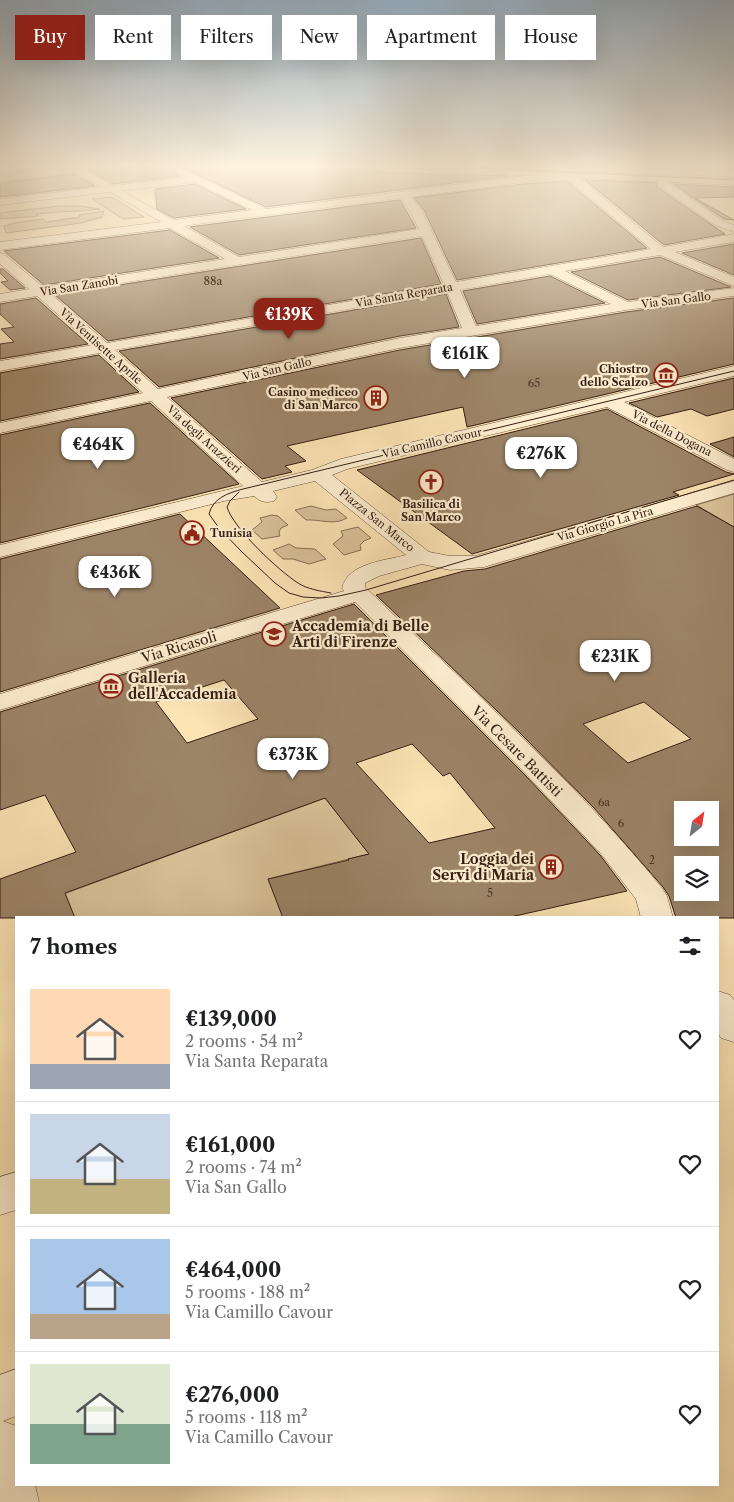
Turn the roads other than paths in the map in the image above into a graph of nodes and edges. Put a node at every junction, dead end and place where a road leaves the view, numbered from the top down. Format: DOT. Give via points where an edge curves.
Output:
graph roads {
  1 [pos="70,237"];
  2 [pos="196,237"];
  3 [pos="392,237"];
  4 [pos="428,237"];
  5 [pos="644,237"];
  6 [pos="734,238"];
  7 [pos="0,246"];
  8 [pos="660,250"];
  9 [pos="0,257"];
  10 [pos="237,261"];
  11 [pos="550,269"];
  12 [pos="734,282"];
  13 [pos="452,286"];
  14 [pos="40,292"];
  15 [pos="734,292"];
  16 [pos="0,298"];
  17 [pos="626,306"];
  18 [pos="471,332"];
  19 [pos="104,348"];
  20 [pos="0,366"];
  21 [pos="734,371"];
  22 [pos="157,396"];
  23 [pos="609,401"];
  24 [pos="0,428"];
  25 [pos="734,466"];
  26 [pos="328,475"];
  27 [pos="734,487"];
  28 [pos="259,489"];
  29 [pos="0,551"];
  30 [pos="422,556"];
  31 [pos="476,562"];
  32 [pos="360,596"];
  33 [pos="0,702"];
  34 [pos="657,916"];
  35 [pos="719,1006"];
  36 [pos="734,1028"];
  37 [pos="15,1191"];
  38 [pos="0,1196"];
  39 [pos="15,1392"];
  40 [pos="0,1399"];
  41 [pos="0,1444"];
  42 [pos="14,1502"];
  1 -- 7 [label="street"];
  2 -- 10 [label="street"];
  3 -- 10 [label="street, Via San Zanobi"];
  4 -- 13 [label="street"];
  5 -- 8 [label="street"];
  6 -- 8 [label="street, Via Santa Reparata"];
  8 -- 11 [label="street, Via Santa Reparata"];
  8 -- 12 [label="street"];
  9 -- 14 [label="street, Via Ventisette Aprile"];
  10 -- 14 [label="street, Via San Zanobi"];
  11 -- 13 [label="street, Via Santa Reparata"];
  11 -- 17 [label="street"];
  13 -- 18 [label="street"];
  13 -- 19 [label="street, Via Santa Reparata"];
  14 -- 16 [label="street, Via San Zanobi"];
  14 -- 19 [label="street, Via Ventisette Aprile"];
  15 -- 17 [label="street, Via San Gallo"];
  17 -- 18 [label="street, Via San Gallo"];
  18 -- 22 [label="street, Via San Gallo" via="364,350"];
  19 -- 20 [label="street, Via Santa Reparata"];
  19 -- 22 [label="street, Via Ventisette Aprile"];
  21 -- 23 [label="street, Via Camillo Cavour"];
  22 -- 24 [label="street, Via San Gallo"];
  22 -- 28 [label="street, Via degli Arazzieri"];
  23 -- 25 [label="street, Via della Dogana"];
  23 -- 26 [label="street, Via Camillo Cavour"];
  26 -- 28 [label="street, Piazza San Marco"];
  26 -- 30 [label="street, Piazza San Marco"];
  27 -- 31 [label="street, Via Giorgio La Pira"];
  28 -- 29 [label="street, Piazza San Marco" via="227,506 167,510"];
  30 -- 31 [label="street, Piazza San Marco" via="450,563"];
  30 -- 32 [label="street, Piazza San Marco" via="360,576 353,585"];
  32 -- 33 [label="street, Via Ricasoli"];
  32 -- 34 [label="street, Via Cesare Battisti" via="612,847 651,896"];
  35 -- 36 [label="street"];
  37 -- 38 [label="street"];
  39 -- 40 [label="street"];
  41 -- 42 [label="street"];
}
